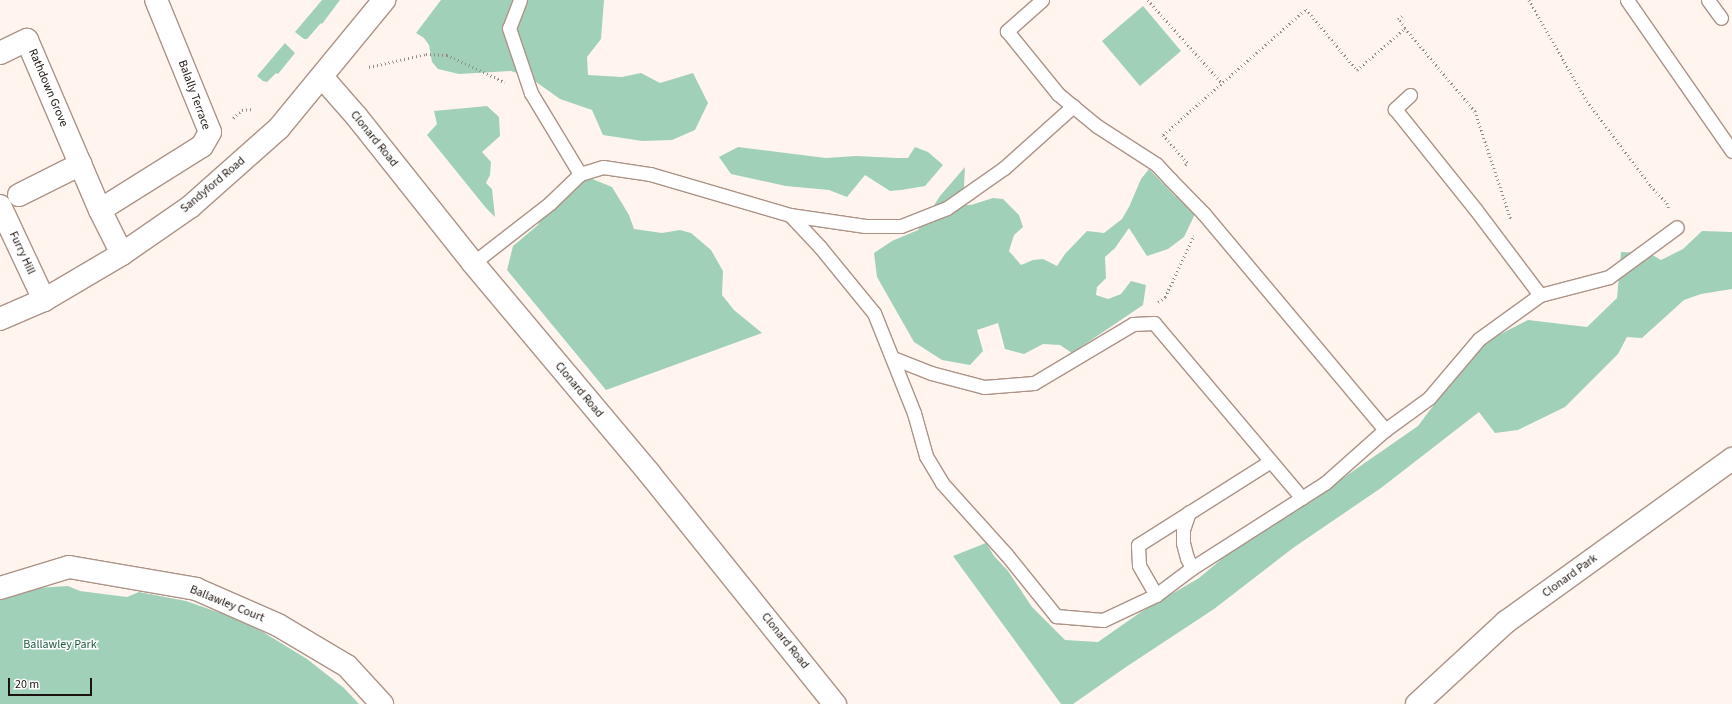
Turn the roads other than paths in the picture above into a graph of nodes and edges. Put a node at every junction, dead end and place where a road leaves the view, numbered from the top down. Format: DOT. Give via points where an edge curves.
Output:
graph roads {
  1 [pos="156,0"];
  2 [pos="384,0"];
  3 [pos="520,0"];
  4 [pos="1042,0"];
  5 [pos="1627,0"];
  6 [pos="1708,0"];
  7 [pos="1721,18"];
  8 [pos="0,53"];
  9 [pos="322,77"];
  10 [pos="1410,95"];
  11 [pos="1073,106"];
  12 [pos="1732,152"];
  13 [pos="80,164"];
  14 [pos="580,174"];
  15 [pos="19,195"];
  16 [pos="0,206"];
  17 [pos="100,210"];
  18 [pos="790,215"];
  19 [pos="1677,227"];
  20 [pos="122,254"];
  21 [pos="473,263"];
  22 [pos="1540,295"];
  23 [pos="44,300"];
  24 [pos="0,319"];
  25 [pos="893,358"];
  26 [pos="1385,430"];
  27 [pos="1732,459"];
  28 [pos="1271,461"];
  29 [pos="1302,498"];
  30 [pos="1189,512"];
  31 [pos="1192,568"];
  32 [pos="0,588"];
  33 [pos="1156,595"];
  34 [pos="382,704"];
  35 [pos="835,704"];
  36 [pos="1417,704"];
  1 -- 17 [label="street, Balally Terrace" via="210,132 202,146"];
  2 -- 9 [label="street, Sandyford Road"];
  3 -- 14 [label="lane" via="509,28 531,93"];
  4 -- 11 [label="lane" via="1007,31 1058,94"];
  5 -- 12 [label="lane"];
  6 -- 7 [label="lane"];
  8 -- 13 [label="street, Rathdown Grove" via="28,40"];
  9 -- 20 [label="street, Sandyford Road" via="279,128 190,206"];
  9 -- 21 [label="street, Clonard Road"];
  10 -- 22 [label="lane" via="1396,109"];
  11 -- 18 [label="lane" via="1004,168 953,204 901,226 865,226"];
  11 -- 26 [label="lane" via="1097,126 1156,164 1204,214"];
  13 -- 15 [label="street"];
  13 -- 17 [label="street, Rathdown Grove"];
  14 -- 18 [label="lane" via="603,167 650,174"];
  14 -- 21 [label="lane" via="550,203"];
  16 -- 23 [label="street, Furry Hill"];
  17 -- 20 [label="street, Rathdown Grove"];
  18 -- 25 [label="lane" via="874,313"];
  19 -- 22 [label="lane" via="1609,277"];
  20 -- 23 [label="street, Sandyford Road"];
  21 -- 35 [label="street, Clonard Road" via="649,473"];
  22 -- 26 [label="lane" via="1479,339 1429,398"];
  23 -- 24 [label="street, Sandyford Road"];
  25 -- 28 [label="lane" via="931,373 984,387 1034,383 1133,324 1154,322"];
  25 -- 33 [label="lane" via="914,413 926,456 942,483 1006,554 1056,616 1103,620"];
  26 -- 29 [label="lane" via="1325,483"];
  27 -- 36 [label="street, Clonard Park" via="1506,622"];
  28 -- 29 [label="lane"];
  28 -- 30 [label="lane"];
  29 -- 31 [label="lane"];
  30 -- 31 [label="lane" via="1183,528 1183,543"];
  30 -- 33 [label="lane" via="1138,545 1139,565"];
  31 -- 33 [label="lane"];
  32 -- 34 [label="street, Ballawley Court" via="69,567 196,589 278,625 347,666"];
}
